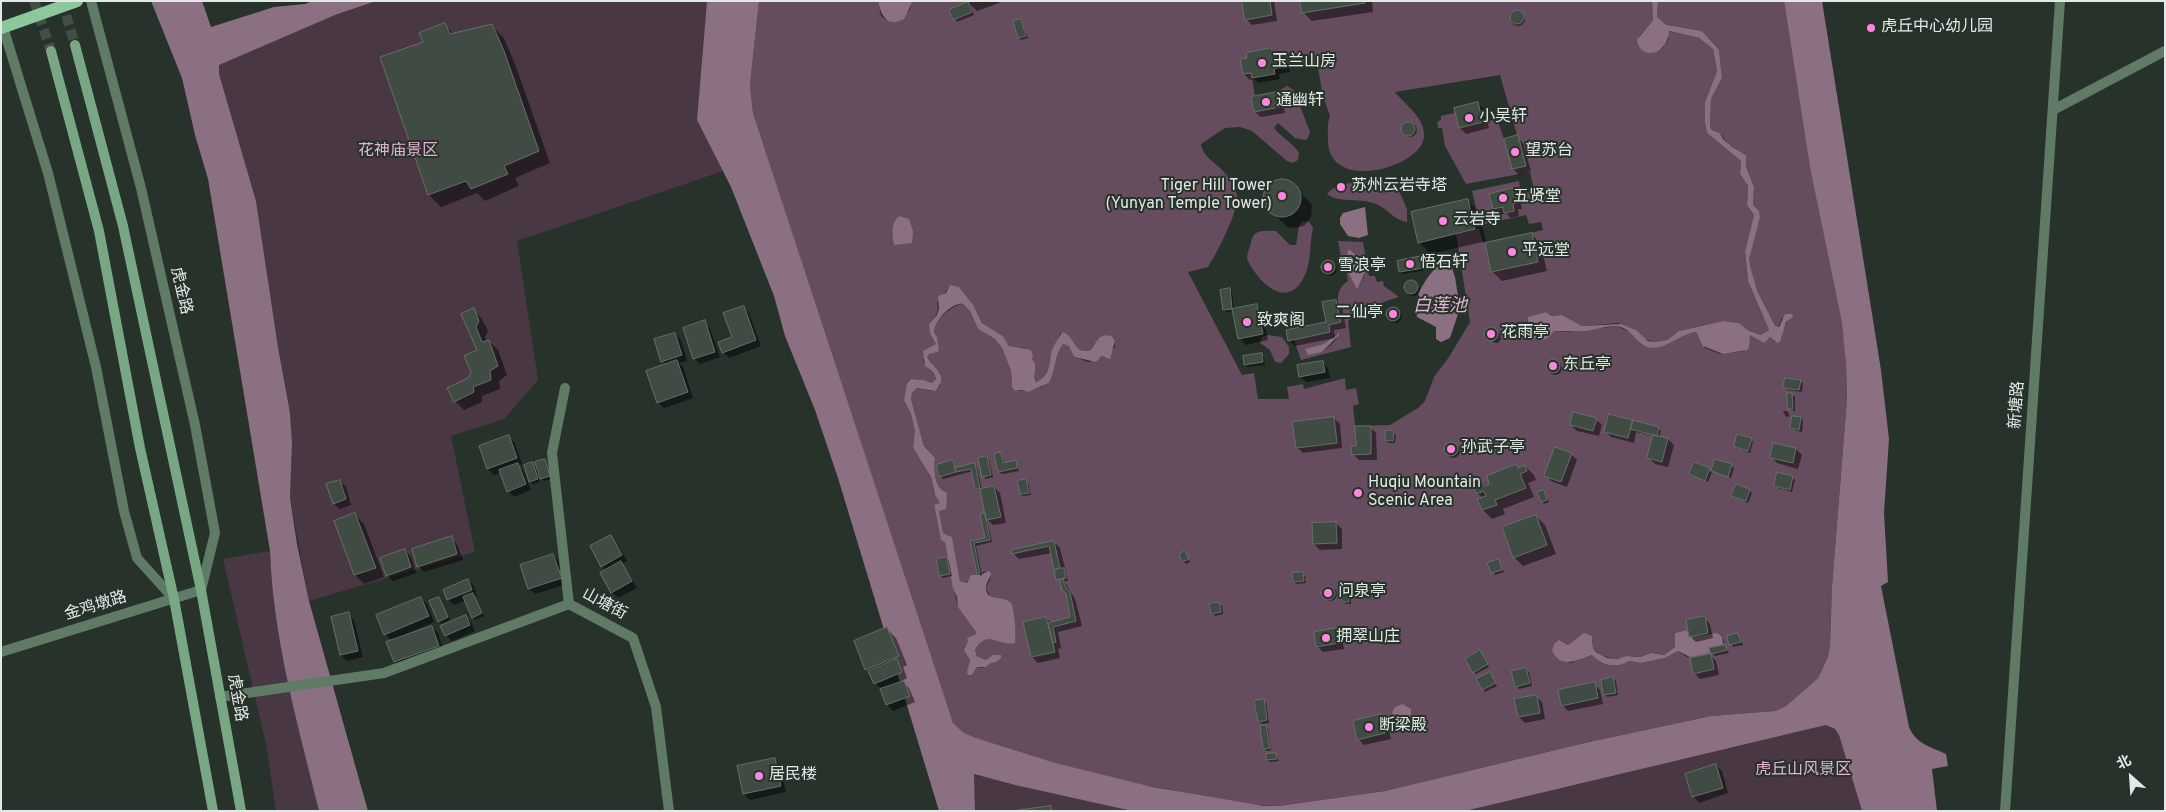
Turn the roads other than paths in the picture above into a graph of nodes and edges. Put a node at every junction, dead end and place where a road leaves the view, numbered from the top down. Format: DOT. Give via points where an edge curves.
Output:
graph roads {
  1 [pos="77,1"];
  2 [pos="90,1"];
  3 [pos="2060,1"];
  4 [pos="2,28"];
  5 [pos="75,45"];
  6 [pos="50,51"];
  7 [pos="2165,51"];
  8 [pos="2053,110"];
  9 [pos="565,388"];
  10 [pos="201,590"];
  11 [pos="174,599"];
  12 [pos="569,604"];
  13 [pos="1,652"];
  14 [pos="220,697"];
  15 [pos="213,811"];
  16 [pos="241,811"];
  17 [pos="669,811"];
  18 [pos="2005,811"];
  1 -- 4 [label="main road"];
  2 -- 10 [label="street, 虎金路" via="141,188 196,425 215,534"];
  3 -- 8 [label="street, 新塘路"];
  4 -- 11 [label="street" via="48,173 96,367 124,511 137,558"];
  5 -- 10 [label="main road, 虎金路" via="123,226"];
  6 -- 11 [label="main road" via="99,231 140,448"];
  7 -- 8 [label="street"];
  8 -- 18 [label="street, 新塘路"];
  9 -- 12 [label="street, 山塘街" via="552,453"];
  10 -- 11 [label="street, 金鸡墩路"];
  10 -- 14 [label="main road, 虎金路"];
  11 -- 13 [label="street, 金鸡墩路"];
  11 -- 15 [label="main road"];
  12 -- 14 [label="street" via="384,673"];
  12 -- 17 [label="street, 山塘街" via="633,638 656,707"];
  14 -- 16 [label="main road, 虎金路"];
}
